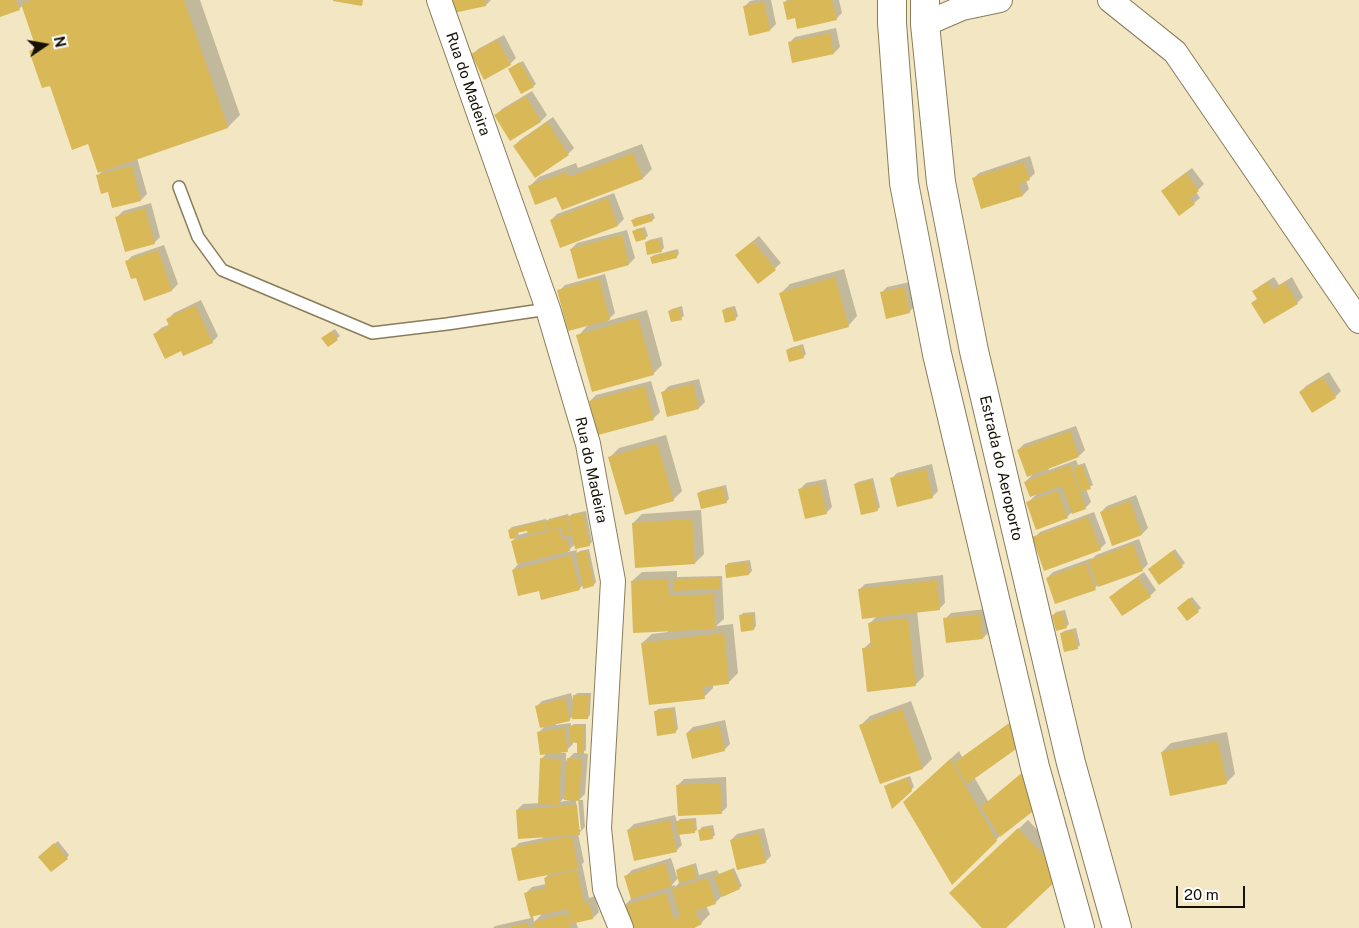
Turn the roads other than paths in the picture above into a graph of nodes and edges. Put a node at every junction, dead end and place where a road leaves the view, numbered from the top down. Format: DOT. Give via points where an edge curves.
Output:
graph roads {
  1 [pos="439,0"];
  2 [pos="892,0"];
  3 [pos="1000,0"];
  4 [pos="1110,0"];
  5 [pos="925,12"];
  6 [pos="179,187"];
  7 [pos="548,309"];
  8 [pos="1359,320"];
  9 [pos="621,928"];
  10 [pos="1080,928"];
  11 [pos="1117,928"];
  1 -- 7 [label="street, Rua do Madeira"];
  2 -- 10 [label="main road" via="904,182 937,354 1035,767"];
  3 -- 5 [label="street"];
  4 -- 8 [label="street" via="1175,52"];
  5 -- 11 [label="main road, Estrada do Aeroporto" via="941,182 974,351 1071,763"];
  6 -- 7 [label="lane" via="198,237 222,270 372,333"];
  7 -- 9 [label="street, Rua do Madeira" via="588,444 613,581 599,828 605,889"];
}
